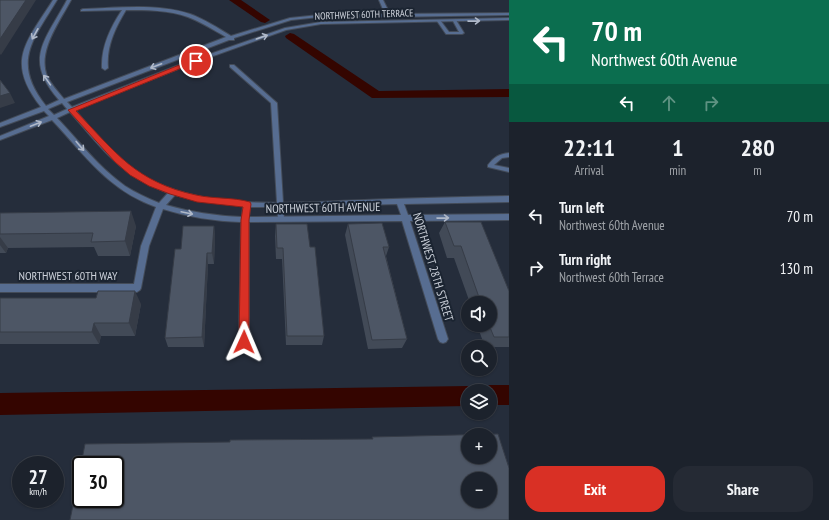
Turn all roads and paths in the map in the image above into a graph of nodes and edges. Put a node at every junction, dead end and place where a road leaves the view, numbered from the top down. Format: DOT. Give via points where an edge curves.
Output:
graph roads {
  1 [pos="381,0"];
  2 [pos="54,2"];
  3 [pos="68,2"];
  4 [pos="125,9"];
  5 [pos="84,10"];
  6 [pos="388,14"];
  7 [pos="436,14"];
  8 [pos="509,14"];
  9 [pos="509,19"];
  10 [pos="439,21"];
  11 [pos="455,21"];
  12 [pos="392,22"];
  13 [pos="229,38"];
  14 [pos="239,45"];
  15 [pos="33,57"];
  16 [pos="232,66"];
  17 [pos="105,68"];
  18 [pos="64,101"];
  19 [pos="45,108"];
  20 [pos="72,110"];
  21 [pos="53,118"];
  22 [pos="0,125"];
  23 [pos="0,138"];
  24 [pos="509,155"];
  25 [pos="509,170"];
  26 [pos="173,192"];
  27 [pos="509,199"];
  28 [pos="400,201"];
  29 [pos="279,203"];
  30 [pos="247,204"];
  31 [pos="160,206"];
  32 [pos="509,217"];
  33 [pos="405,218"];
  34 [pos="281,219"];
  35 [pos="245,220"];
  36 [pos="0,288"];
  37 [pos="443,339"];
  38 [pos="244,342"];
  1 -- 6 [label="street"];
  2 -- 3 [label="street"];
  2 -- 15 [label="street, one-way" via="26,51"];
  3 -- 15 [label="street" via="48,38"];
  4 -- 5 [label="street"];
  4 -- 13 [label="street" via="184,14 216,28"];
  4 -- 17 [label="street" via="117,20 104,57"];
  6 -- 7 [label="street, NORTHWEST 60TH TERRACE"];
  6 -- 12 [label="street"];
  6 -- 13 [label="street, NORTHWEST 60TH TERRACE" via="290,19"];
  7 -- 8 [label="street, NORTHWEST 60TH TERRACE"];
  7 -- 10 [label="street"];
  11 -- 9 [label="street, NORTHWEST 60TH TERRACE, one-way"];
  10 -- 11 [label="street, NORTHWEST 60TH TERRACE"];
  10 -- 11 [label="lane" via="448,33 462,33"];
  10 -- 12 [label="street, NORTHWEST 60TH TERRACE"];
  14 -- 12 [label="street, NORTHWEST 60TH TERRACE, one-way" via="285,29 322,23"];
  13 -- 14 [label="street"];
  13 -- 18 [label="street, NORTHWEST 60TH TERRACE, one-way"];
  14 -- 20 [label="street, NORTHWEST 60TH TERRACE"];
  18 -- 15 [label="street, NORTHWEST 60TH AVENUE, one-way" via="43,75"];
  15 -- 19 [label="street, NORTHWEST 60TH AVENUE" via="23,67 26,80"];
  16 -- 29 [label="lane" via="274,103"];
  18 -- 19 [label="street, NORTHWEST 60TH TERRACE"];
  18 -- 20 [label="street, NORTHWEST 60TH AVENUE"];
  19 -- 21 [label="street, NORTHWEST 60TH AVENUE"];
  19 -- 22 [label="street, NORTHWEST 60TH TERRACE"];
  20 -- 21 [label="street, NORTHWEST 60TH TERRACE"];
  20 -- 26 [label="street, NORTHWEST 60TH AVENUE" via="133,173"];
  23 -- 21 [label="street, NORTHWEST 60TH TERRACE, one-way"];
  21 -- 31 [label="street, NORTHWEST 60TH AVENUE, one-way" via="114,182"];
  24 -- 25 [label="lane" via="502,155 490,166"];
  26 -- 30 [label="street, NORTHWEST 60TH AVENUE" via="197,199"];
  26 -- 31 [label="street"];
  27 -- 28 [label="street, NORTHWEST 60TH AVENUE"];
  28 -- 29 [label="street, NORTHWEST 60TH AVENUE"];
  28 -- 33 [label="street, NORTHWEST 28TH STREET"];
  29 -- 30 [label="street, NORTHWEST 60TH AVENUE"];
  29 -- 34 [label="lane"];
  30 -- 35 [label="street"];
  31 -- 35 [label="street, NORTHWEST 60TH AVENUE, one-way" via="201,216"];
  31 -- 36 [label="street, NORTHWEST 60TH WAY" via="145,246 137,288"];
  33 -- 32 [label="street, NORTHWEST 60TH AVENUE, one-way"];
  33 -- 34 [label="street, NORTHWEST 60TH AVENUE"];
  33 -- 37 [label="street, NORTHWEST 28TH STREET"];
  34 -- 35 [label="street, NORTHWEST 60TH AVENUE"];
  35 -- 38 [label="street"];
}
